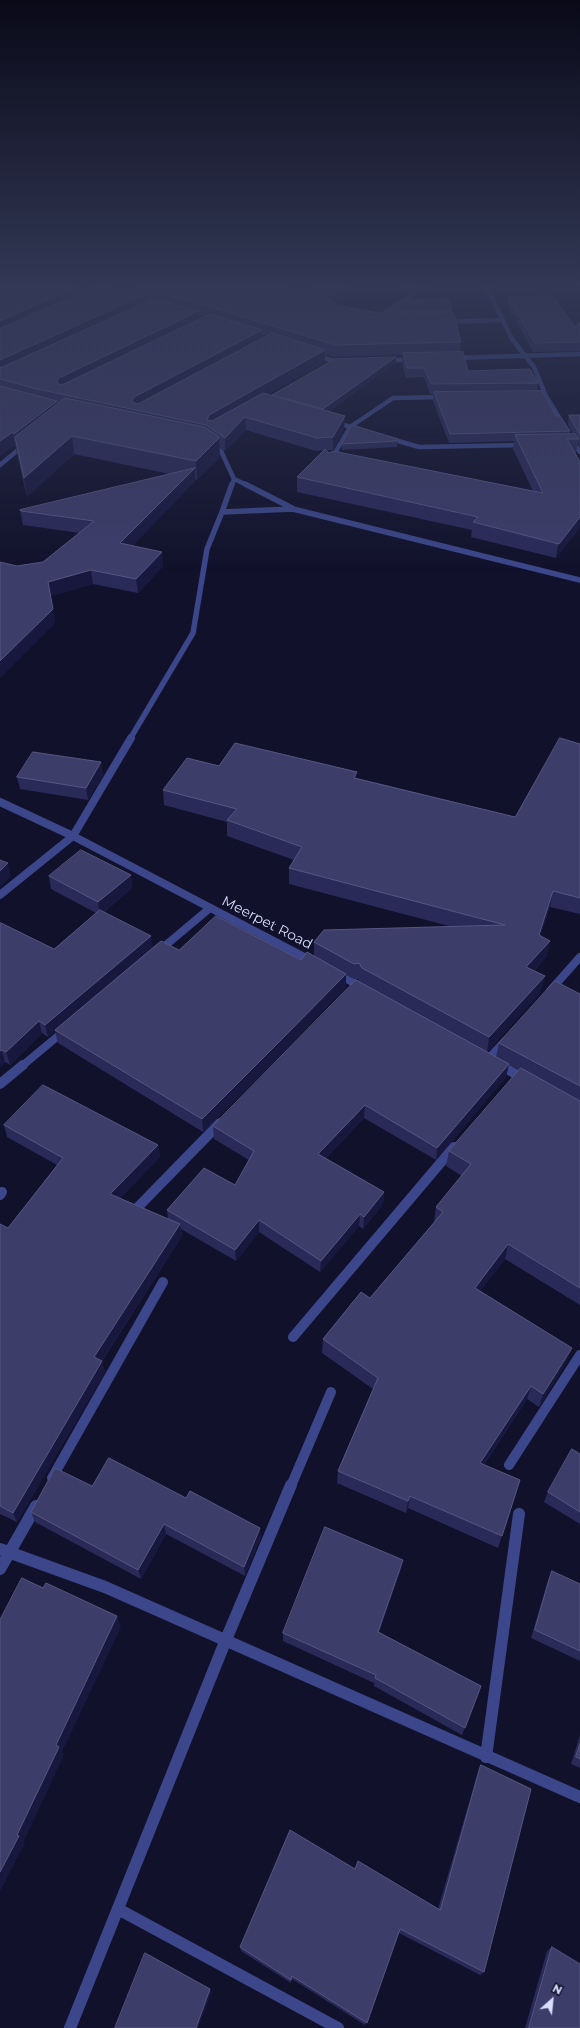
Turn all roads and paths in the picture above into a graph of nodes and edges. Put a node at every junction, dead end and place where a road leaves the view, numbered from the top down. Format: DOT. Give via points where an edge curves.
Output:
graph roads {
  1 [pos="540,383"];
  2 [pos="538,396"];
  3 [pos="546,396"];
  4 [pos="447,397"];
  5 [pos="329,421"];
  6 [pos="350,427"];
  7 [pos="566,430"];
  8 [pos="365,431"];
  9 [pos="381,436"];
  10 [pos="570,437"];
  11 [pos="30,440"];
  12 [pos="206,442"];
  13 [pos="566,444"];
  14 [pos="574,444"];
  15 [pos="528,445"];
  16 [pos="580,452"];
  17 [pos="329,464"];
  18 [pos="0,465"];
  19 [pos="234,479"];
  20 [pos="293,509"];
  21 [pos="222,512"];
  22 [pos="580,580"];
  23 [pos="0,802"];
  24 [pos="73,836"];
  25 [pos="0,895"];
  26 [pos="210,908"];
  27 [pos="156,953"];
  28 [pos="580,957"];
  29 [pos="370,992"];
  30 [pos="543,999"];
  31 [pos="72,1024"];
  32 [pos="511,1034"];
  33 [pos="529,1082"];
  34 [pos="0,1084"];
  35 [pos="228,1115"];
  36 [pos="460,1140"];
  37 [pos="139,1206"];
  38 [pos="163,1282"];
  39 [pos="293,1337"];
  40 [pos="580,1355"];
  41 [pos="331,1392"];
  42 [pos="509,1465"];
  43 [pos="519,1514"];
  44 [pos="5,1551"];
  45 [pos="0,1569"];
  46 [pos="225,1642"];
  47 [pos="486,1757"];
  48 [pos="580,1797"];
  49 [pos="118,1909"];
  50 [pos="70,2028"];
  51 [pos="338,2028"];
  1 -- 3 [label="street"];
  2 -- 3 [label="street"];
  3 -- 7 [label="street"];
  4 -- 6 [label="street" via="393,398"];
  5 -- 6 [label="street"];
  6 -- 8 [label="street"];
  6 -- 17 [label="street"];
  9 -- 15 [label="street" via="419,447"];
  10 -- 14 [label="street"];
  11 -- 18 [label="street"];
  12 -- 19 [label="street" via="221,451"];
  13 -- 14 [label="street"];
  14 -- 16 [label="street"];
  19 -- 20 [label="street"];
  19 -- 21 [label="street"];
  20 -- 21 [label="street"];
  20 -- 22 [label="street"];
  21 -- 24 [label="street" via="207,549 193,633"];
  23 -- 24 [label="street, Meerpet Road"];
  24 -- 25 [label="street"];
  24 -- 26 [label="street, Meerpet Road"];
  26 -- 27 [label="street"];
  26 -- 29 [label="street, Meerpet Road" via="325,967 353,987"];
  28 -- 30 [label="street"];
  31 -- 34 [label="street"];
  32 -- 33 [label="street" via="486,1056 514,1078"];
  35 -- 37 [label="street"];
  36 -- 39 [label="street"];
  38 -- 44 [label="street" via="43,1494"];
  40 -- 42 [label="street"];
  41 -- 46 [label="street"];
  43 -- 47 [label="street"];
  44 -- 45 [label="street"];
  44 -- 46 [label="street" via="105,1587"];
  46 -- 47 [label="street"];
  46 -- 49 [label="street"];
  47 -- 48 [label="street"];
  49 -- 50 [label="street"];
  49 -- 51 [label="street"];
}
